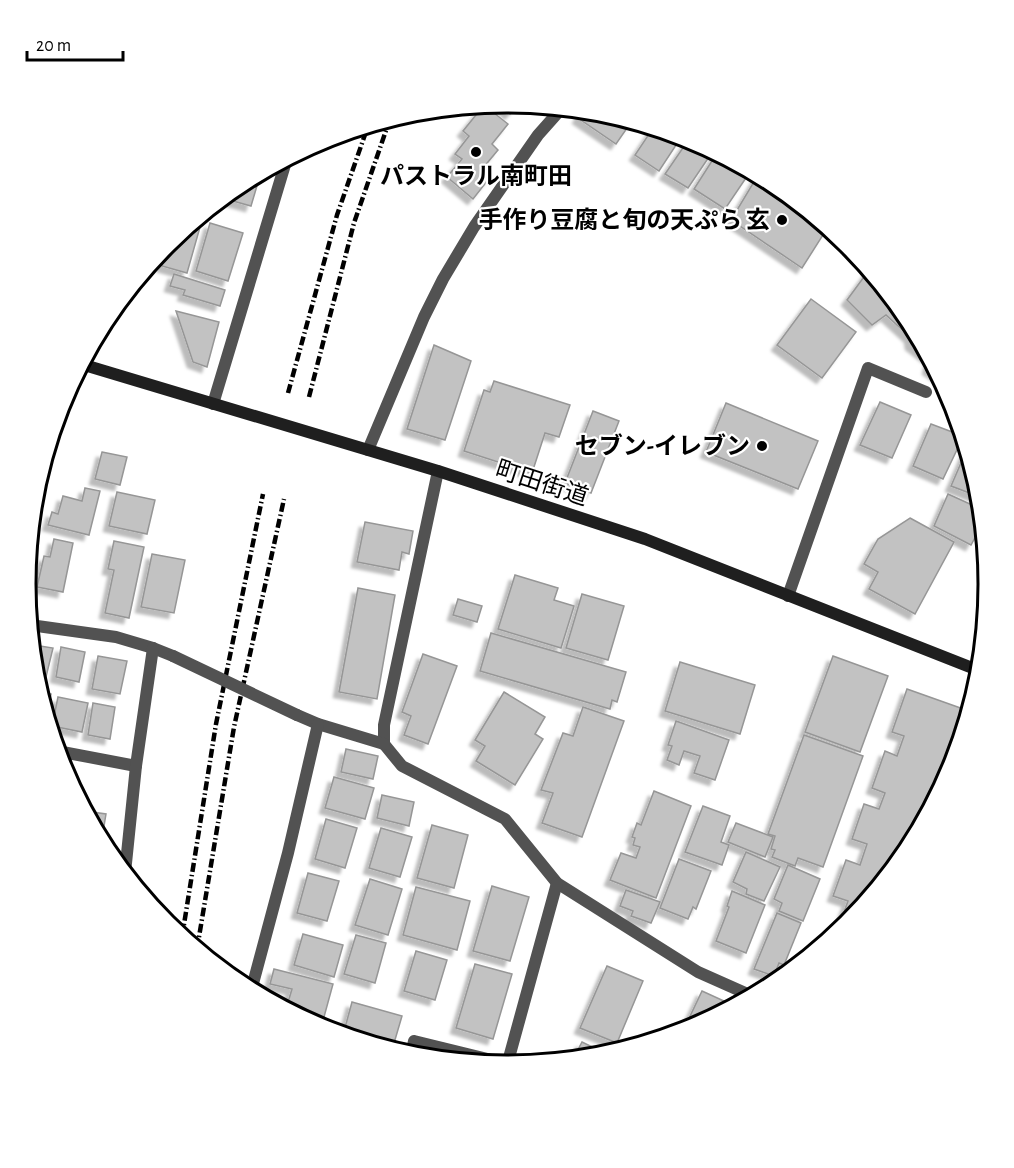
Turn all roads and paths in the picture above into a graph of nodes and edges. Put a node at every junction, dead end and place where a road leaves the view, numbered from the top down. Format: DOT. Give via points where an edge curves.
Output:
graph roads {
  1 [pos="555,116"];
  2 [pos="283,170"];
  3 [pos="90,367"];
  4 [pos="926,392"];
  5 [pos="213,404"];
  6 [pos="368,450"];
  7 [pos="438,471"];
  8 [pos="788,596"];
  9 [pos="38,626"];
  10 [pos="153,648"];
  11 [pos="970,667"];
  12 [pos="318,724"];
  13 [pos="384,744"];
  14 [pos="68,753"];
  15 [pos="136,766"];
  16 [pos="125,860"];
  17 [pos="557,883"];
  18 [pos="254,981"];
  19 [pos="742,992"];
  20 [pos="413,1046"];
  21 [pos="461,1052"];
  22 [pos="510,1055"];
  1 -- 6 [label="street" via="474,227 443,279"];
  2 -- 5 [label="street"];
  3 -- 5 [label="main road, 町田街道"];
  4 -- 8 [label="street" via="868,368"];
  5 -- 6 [label="main road, 町田街道"];
  6 -- 7 [label="main road, 町田街道"];
  7 -- 8 [label="main road, 町田街道" via="645,539"];
  7 -- 13 [label="street" via="384,725"];
  8 -- 11 [label="main road, 町田街道"];
  9 -- 10 [label="street" via="117,637"];
  10 -- 12 [label="street, bridge"];
  10 -- 15 [label="street"];
  12 -- 13 [label="street"];
  12 -- 18 [label="street"];
  13 -- 17 [label="street" via="402,766 505,819"];
  14 -- 15 [label="street"];
  15 -- 16 [label="street"];
  17 -- 19 [label="street" via="698,972"];
  17 -- 22 [label="street"];
  20 -- 21 [label="street" via="414,1041"];
}
